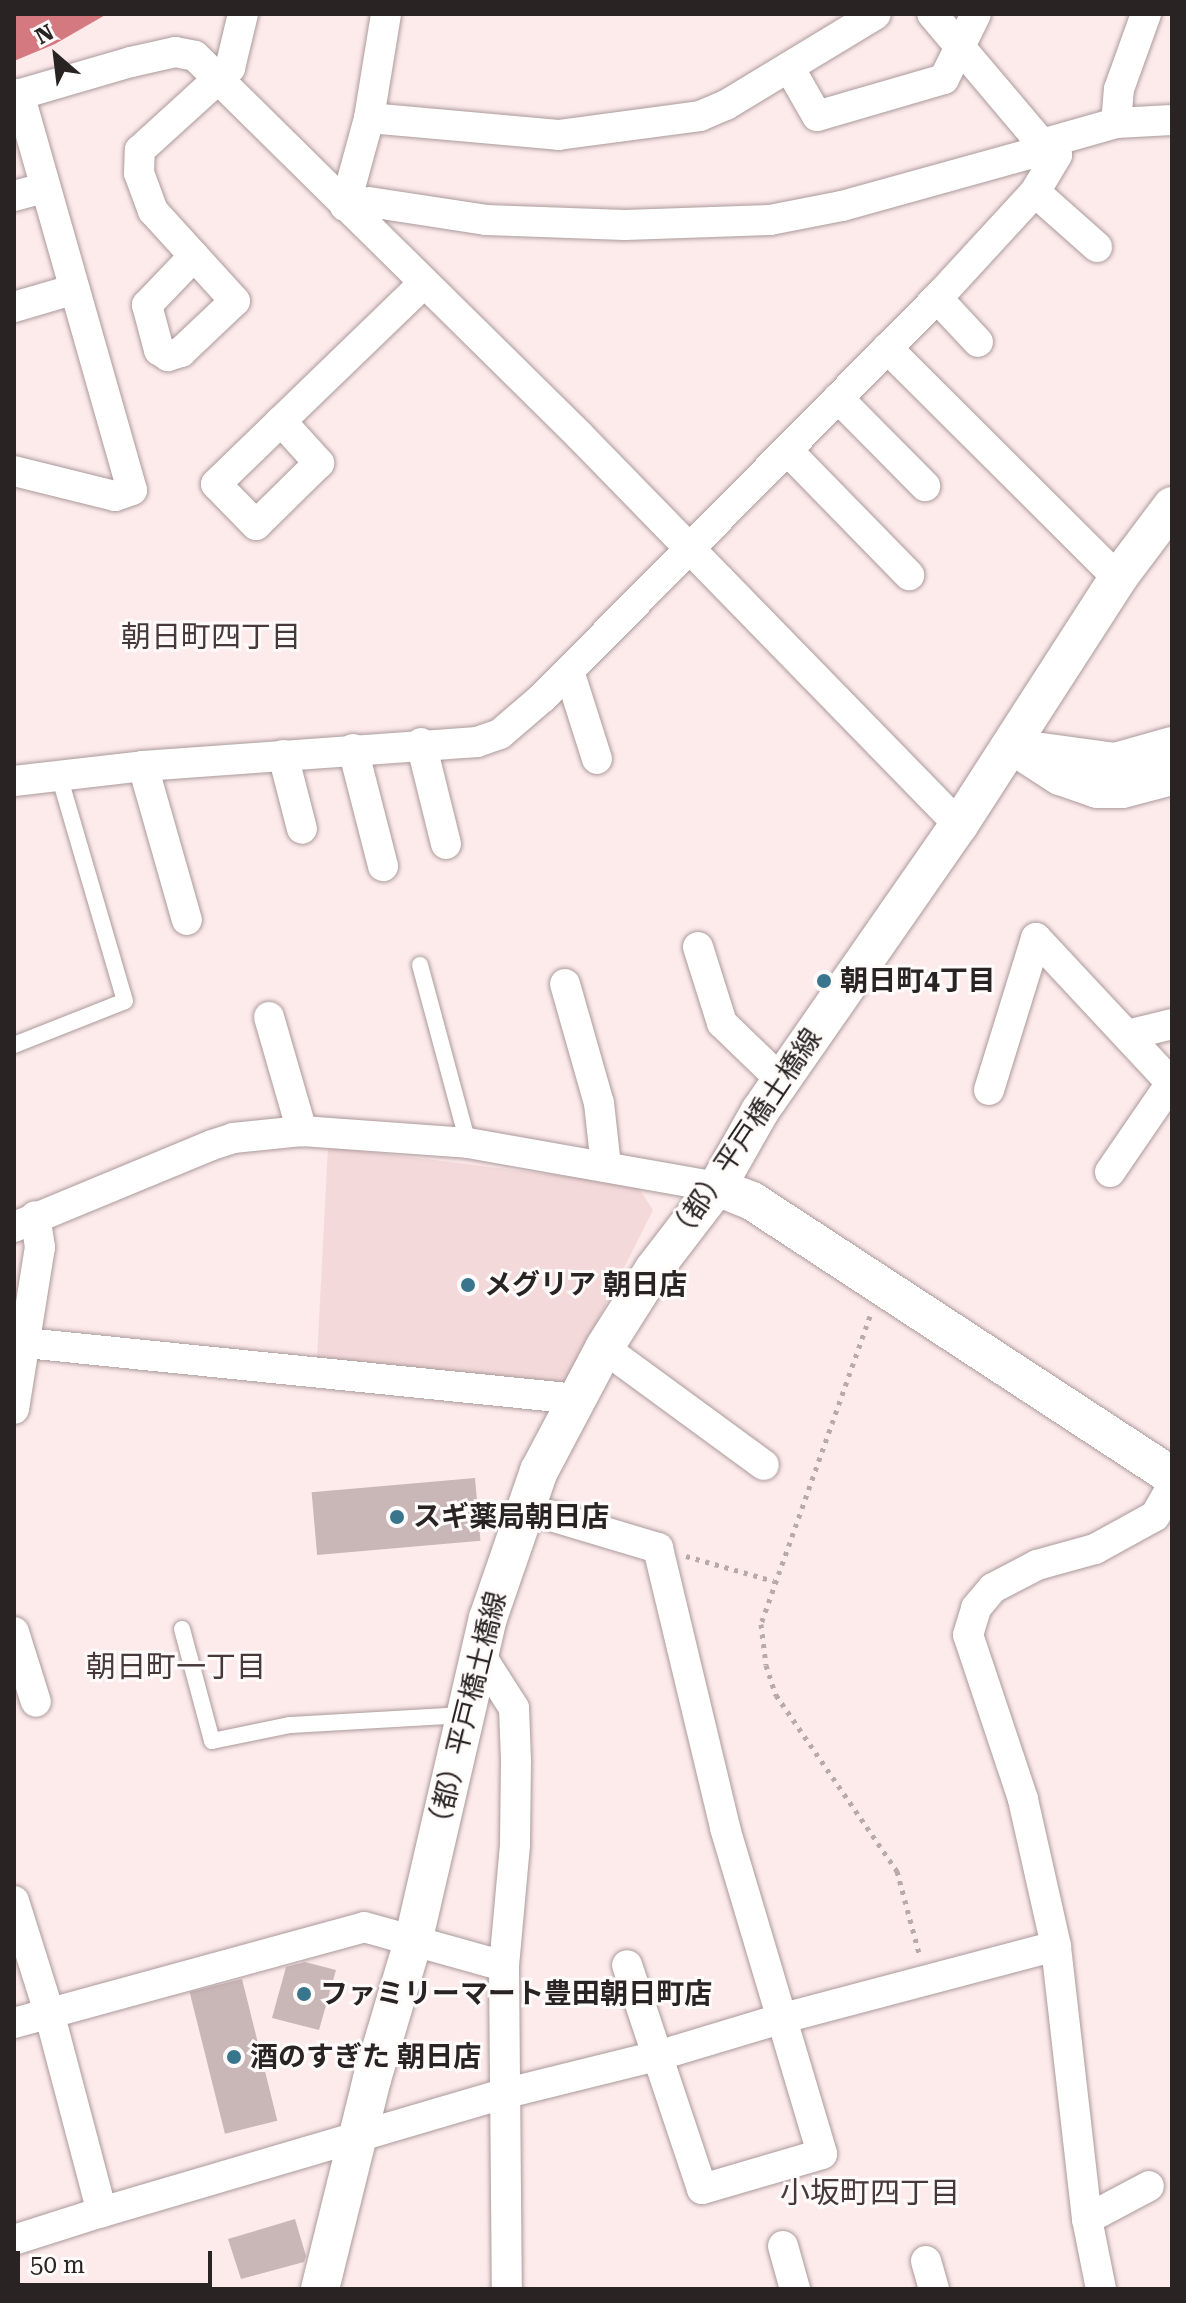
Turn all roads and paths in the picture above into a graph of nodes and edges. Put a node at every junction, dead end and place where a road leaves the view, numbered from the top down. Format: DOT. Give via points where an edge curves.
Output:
graph roads {
  1 [pos="243,14"];
  2 [pos="386,14"];
  3 [pos="876,14"];
  4 [pos="932,14"];
  5 [pos="976,14"];
  6 [pos="1146,14"];
  7 [pos="961,50"];
  8 [pos="789,67"];
  9 [pos="217,78"];
  10 [pos="17,95"];
  11 [pos="369,118"];
  12 [pos="1172,120"];
  13 [pos="1116,123"];
  14 [pos="1042,144"];
  15 [pos="44,188"];
  16 [pos="1035,192"];
  17 [pos="14,196"];
  18 [pos="345,206"];
  19 [pos="1097,247"];
  20 [pos="194,256"];
  21 [pos="424,283"];
  22 [pos="72,290"];
  23 [pos="937,298"];
  24 [pos="14,307"];
  25 [pos="978,342"];
  26 [pos="887,348"];
  27 [pos="838,398"];
  28 [pos="281,421"];
  29 [pos="787,450"];
  30 [pos="14,471"];
  31 [pos="925,486"];
  32 [pos="1172,506"];
  33 [pos="689,550"];
  34 [pos="909,575"];
  35 [pos="1118,578"];
  36 [pos="570,674"];
  37 [pos="421,743"];
  38 [pos="1012,745"];
  39 [pos="1172,746"];
  40 [pos="353,749"];
  41 [pos="283,755"];
  42 [pos="597,759"];
  43 [pos="143,766"];
  44 [pos="59,775"];
  45 [pos="1172,776"];
  46 [pos="14,781"];
  47 [pos="959,825"];
  48 [pos="302,829"];
  49 [pos="446,844"];
  50 [pos="383,866"];
  51 [pos="187,920"];
  52 [pos="698,947"];
  53 [pos="420,965"];
  54 [pos="565,984"];
  55 [pos="269,1017"];
  56 [pos="1172,1024"];
  57 [pos="1127,1035"];
  58 [pos="14,1045"];
  59 [pos="781,1080"];
  60 [pos="1172,1084"];
  61 [pos="989,1090"];
  62 [pos="302,1131"];
  63 [pos="468,1143"];
  64 [pos="606,1166"];
  65 [pos="1110,1172"];
  66 [pos="717,1187"];
  67 [pos="24,1221"];
  68 [pos="875,1303"];
  69 [pos="26,1343"];
  70 [pos="604,1348"];
  71 [pos="577,1399"];
  72 [pos="14,1409"];
  73 [pos="764,1465"];
  74 [pos="1172,1476"];
  75 [pos="1172,1487"];
  76 [pos="524,1508"];
  77 [pos="658,1548"];
  78 [pos="774,1581"];
  79 [pos="182,1629"];
  80 [pos="14,1632"];
  81 [pos="479,1653"];
  82 [pos="36,1702"];
  83 [pos="465,1715"];
  84 [pos="14,1901"];
  85 [pos="414,1938"];
  86 [pos="1056,1946"];
  87 [pos="627,1965"];
  88 [pos="504,1966"];
  89 [pos="926,1981"];
  90 [pos="49,2012"];
  91 [pos="780,2019"];
  92 [pos="14,2023"];
  93 [pos="657,2056"];
  94 [pos="507,2093"];
  95 [pos="358,2138"];
  96 [pos="1149,2186"];
  97 [pos="102,2212"];
  98 [pos="1087,2219"];
  99 [pos="14,2240"];
  100 [pos="783,2246"];
  101 [pos="320,2289"];
  102 [pos="507,2289"];
  103 [pos="795,2289"];
  104 [pos="1101,2289"];
  1 -- 9 [label="street" via="230,68"];
  2 -- 11 [label="street"];
  3 -- 8 [label="street"];
  4 -- 7 [label="street"];
  5 -- 7 [label="street"];
  6 -- 13 [label="street" via="1119,89"];
  7 -- 8 [label="street" via="944,79 817,116"];
  7 -- 14 [label="street"];
  8 -- 11 [label="street" via="700,116 558,135"];
  9 -- 10 [label="street" via="195,56 175,52"];
  9 -- 18 [label="street"];
  9 -- 20 [label="street" via="140,150 139,173 153,211"];
  10 -- 15 [label="street"];
  11 -- 18 [label="street"];
  12 -- 13 [label="street"];
  13 -- 14 [label="street"];
  14 -- 16 [label="street" via="1057,155"];
  14 -- 18 [label="street" via="1029,154 842,206 770,220 625,225 486,220 369,202"];
  15 -- 17 [label="street"];
  15 -- 22 [label="street"];
  16 -- 19 [label="street"];
  16 -- 23 [label="street"];
  18 -- 21 [label="street"];
  21 -- 28 [label="street"];
  21 -- 33 [label="street"];
  22 -- 24 [label="street"];
  22 -- 30 [label="street" via="132,490 115,496"];
  23 -- 25 [label="street"];
  23 -- 26 [label="street"];
  26 -- 27 [label="street"];
  26 -- 35 [label="street"];
  27 -- 29 [label="street"];
  27 -- 31 [label="street"];
  29 -- 33 [label="street"];
  29 -- 34 [label="street"];
  32 -- 35 [label="street, （都）平戸橋土橋線"];
  33 -- 36 [label="street"];
  33 -- 47 [label="street"];
  35 -- 38 [label="street, （都）平戸橋土橋線"];
  36 -- 37 [label="street" via="500,734 477,742"];
  36 -- 42 [label="street"];
  37 -- 40 [label="street"];
  37 -- 49 [label="street"];
  38 -- 39 [label="street" via="1115,762"];
  38 -- 45 [label="street" via="1060,776 1097,789 1122,789"];
  38 -- 47 [label="street, （都）平戸橋土橋線"];
  40 -- 41 [label="street"];
  40 -- 50 [label="street"];
  41 -- 43 [label="street"];
  41 -- 48 [label="street"];
  43 -- 44 [label="street"];
  43 -- 51 [label="street"];
  44 -- 46 [label="street"];
  44 -- 58 [label="lane" via="125,1001"];
  47 -- 59 [label="street, （都）平戸橋土橋線"];
  52 -- 59 [label="street" via="722,1023"];
  53 -- 63 [label="lane"];
  54 -- 64 [label="street" via="599,1103"];
  55 -- 62 [label="street"];
  56 -- 57 [label="street"];
  57 -- 60 [label="street"];
  57 -- 61 [label="street" via="1036,938"];
  59 -- 66 [label="street, （都）平戸橋土橋線"];
  60 -- 65 [label="street"];
  62 -- 63 [label="street"];
  62 -- 67 [label="street" via="233,1138"];
  63 -- 64 [label="street"];
  64 -- 66 [label="street"];
  66 -- 70 [label="street, （都）平戸橋土橋線" via="654,1269"];
  66 -- 74 [label="street" via="752,1201"];
  67 -- 69 [label="street" via="40,1247"];
  68 -- 78 [label="path"];
  69 -- 71 [label="street"];
  69 -- 72 [label="street"];
  70 -- 71 [label="street, （都）平戸橋土橋線"];
  70 -- 73 [label="street"];
  71 -- 76 [label="street, （都）平戸橋土橋線"];
  75 -- 86 [label="street" via="1155,1516 1095,1549 1037,1565 993,1588 976,1608 968,1635 1023,1799"];
  76 -- 77 [label="street"];
  76 -- 81 [label="street, （都）平戸橋土橋線"];
  77 -- 78 [label="path"];
  77 -- 91 [label="street" via="725,1828"];
  78 -- 89 [label="path" via="761,1624 776,1695 897,1871"];
  79 -- 83 [label="lane" via="212,1741 290,1725"];
  80 -- 82 [label="street"];
  81 -- 83 [label="street, （都）平戸橋土橋線"];
  81 -- 88 [label="street" via="514,1708 515,1845"];
  83 -- 85 [label="street, （都）平戸橋土橋線"];
  84 -- 90 [label="street"];
  85 -- 88 [label="street"];
  85 -- 90 [label="street" via="364,1927"];
  85 -- 95 [label="street, （都）平戸橋土橋線"];
  86 -- 89 [label="street"];
  86 -- 98 [label="street"];
  87 -- 93 [label="street"];
  88 -- 94 [label="street"];
  89 -- 91 [label="street"];
  90 -- 92 [label="street"];
  90 -- 97 [label="street"];
  91 -- 93 [label="street"];
  91 -- 93 [label="street" via="822,2154 702,2189"];
  93 -- 94 [label="street"];
  94 -- 95 [label="street"];
  94 -- 102 [label="street"];
  95 -- 97 [label="street"];
  95 -- 101 [label="street, （都）平戸橋土橋線"];
  96 -- 98 [label="street"];
  97 -- 99 [label="street"];
  98 -- 104 [label="street"];
  100 -- 103 [label="street"];
}
